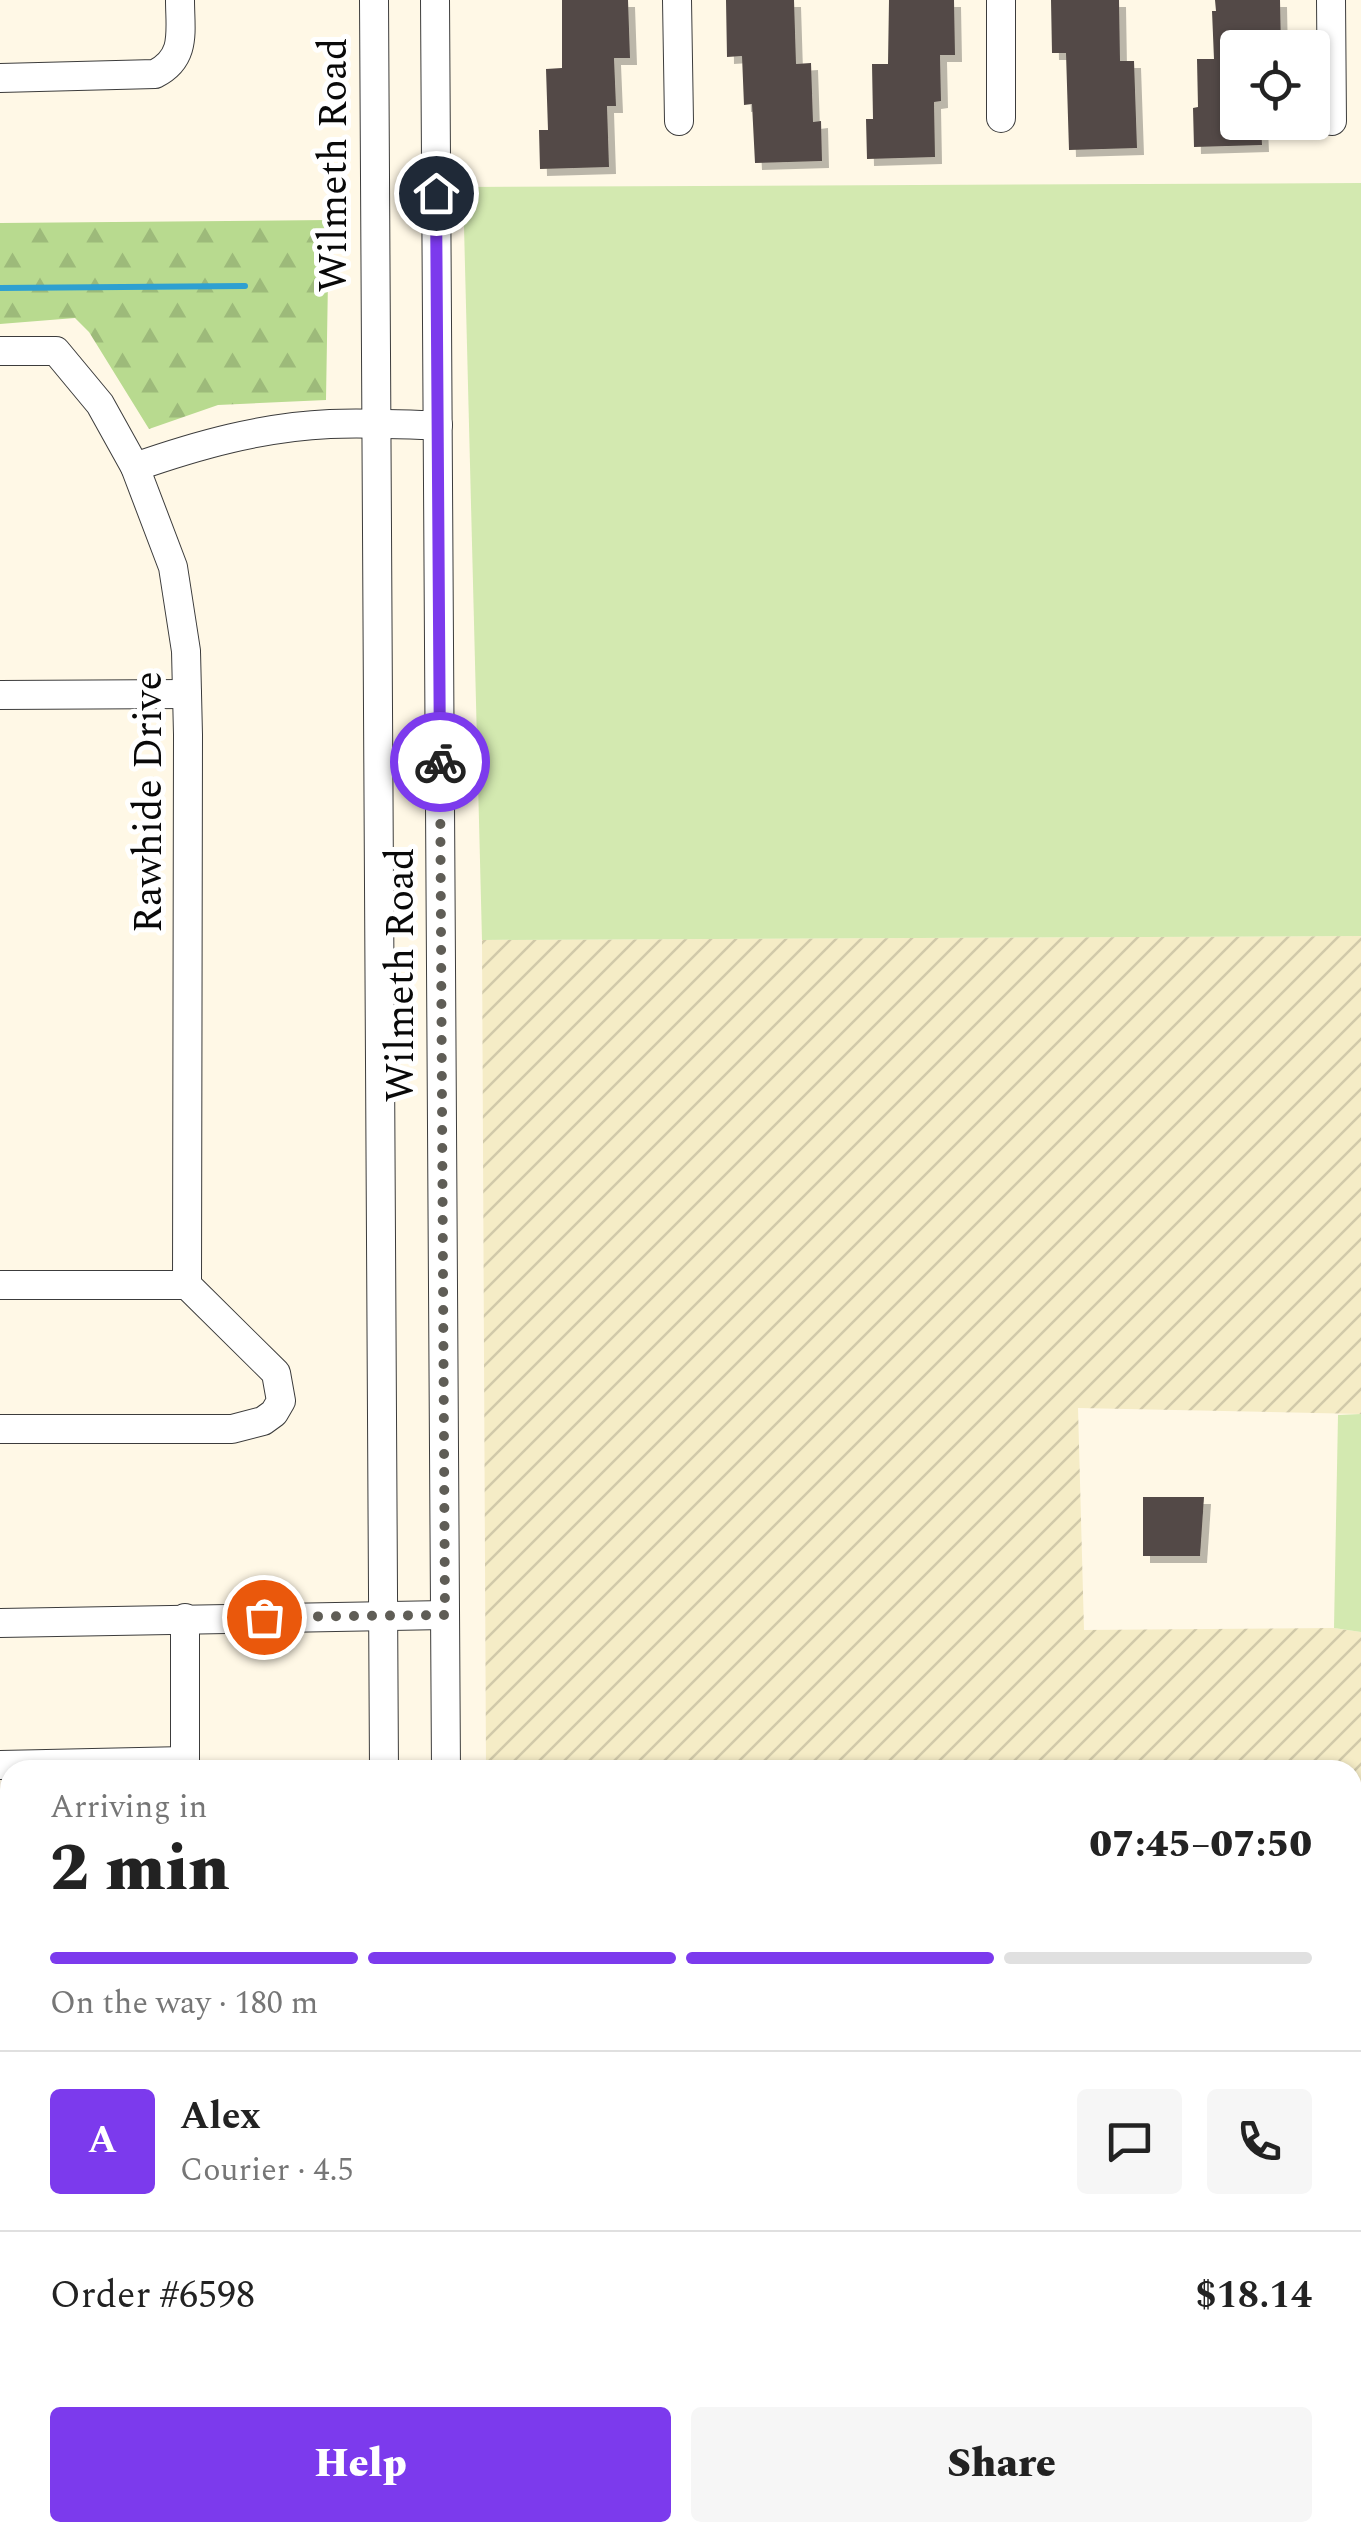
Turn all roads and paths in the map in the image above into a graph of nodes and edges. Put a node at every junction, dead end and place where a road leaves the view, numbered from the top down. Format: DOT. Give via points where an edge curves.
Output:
graph roads {
  1 [pos="180,0"];
  2 [pos="374,0"];
  3 [pos="435,0"];
  4 [pos="677,0"];
  5 [pos="1001,0"];
  6 [pos="1331,0"];
  7 [pos="0,78"];
  8 [pos="1002,118"];
  9 [pos="1332,120"];
  10 [pos="678,121"];
  11 [pos="0,351"];
  12 [pos="376,424"];
  13 [pos="438,425"];
  14 [pos="135,467"];
  15 [pos="187,694"];
  16 [pos="0,696"];
  17 [pos="187,1284"];
  18 [pos="0,1285"];
  19 [pos="0,1430"];
  20 [pos="383,1615"];
  21 [pos="445,1615"];
  22 [pos="185,1618"];
  23 [pos="0,1623"];
  24 [pos="185,1760"];
  25 [pos="384,1760"];
  26 [pos="446,1760"];
  1 -- 7 [label="street" via="177,54 155,74"];
  2 -- 12 [label="street, Wilmeth Road"];
  3 -- 13 [label="street, Wilmeth Road"];
  4 -- 10 [label="street"];
  5 -- 8 [label="street"];
  6 -- 9 [label="street"];
  11 -- 14 [label="street, Rawhide Drive" via="56,351 100,404"];
  12 -- 13 [label="street"];
  12 -- 14 [label="street" via="263,432"];
  12 -- 20 [label="street, Wilmeth Road"];
  13 -- 21 [label="street, Wilmeth Road"];
  14 -- 15 [label="street, Rawhide Drive" via="173,567"];
  15 -- 16 [label="street"];
  15 -- 17 [label="street, Rawhide Drive"];
  17 -- 18 [label="street"];
  17 -- 19 [label="street" via="276,1373 280,1402 264,1422 232,1429"];
  20 -- 21 [label="street"];
  20 -- 22 [label="street"];
  20 -- 25 [label="street, Wilmeth Road"];
  21 -- 26 [label="street, Wilmeth Road"];
  22 -- 23 [label="street"];
  22 -- 24 [label="street"];
}
